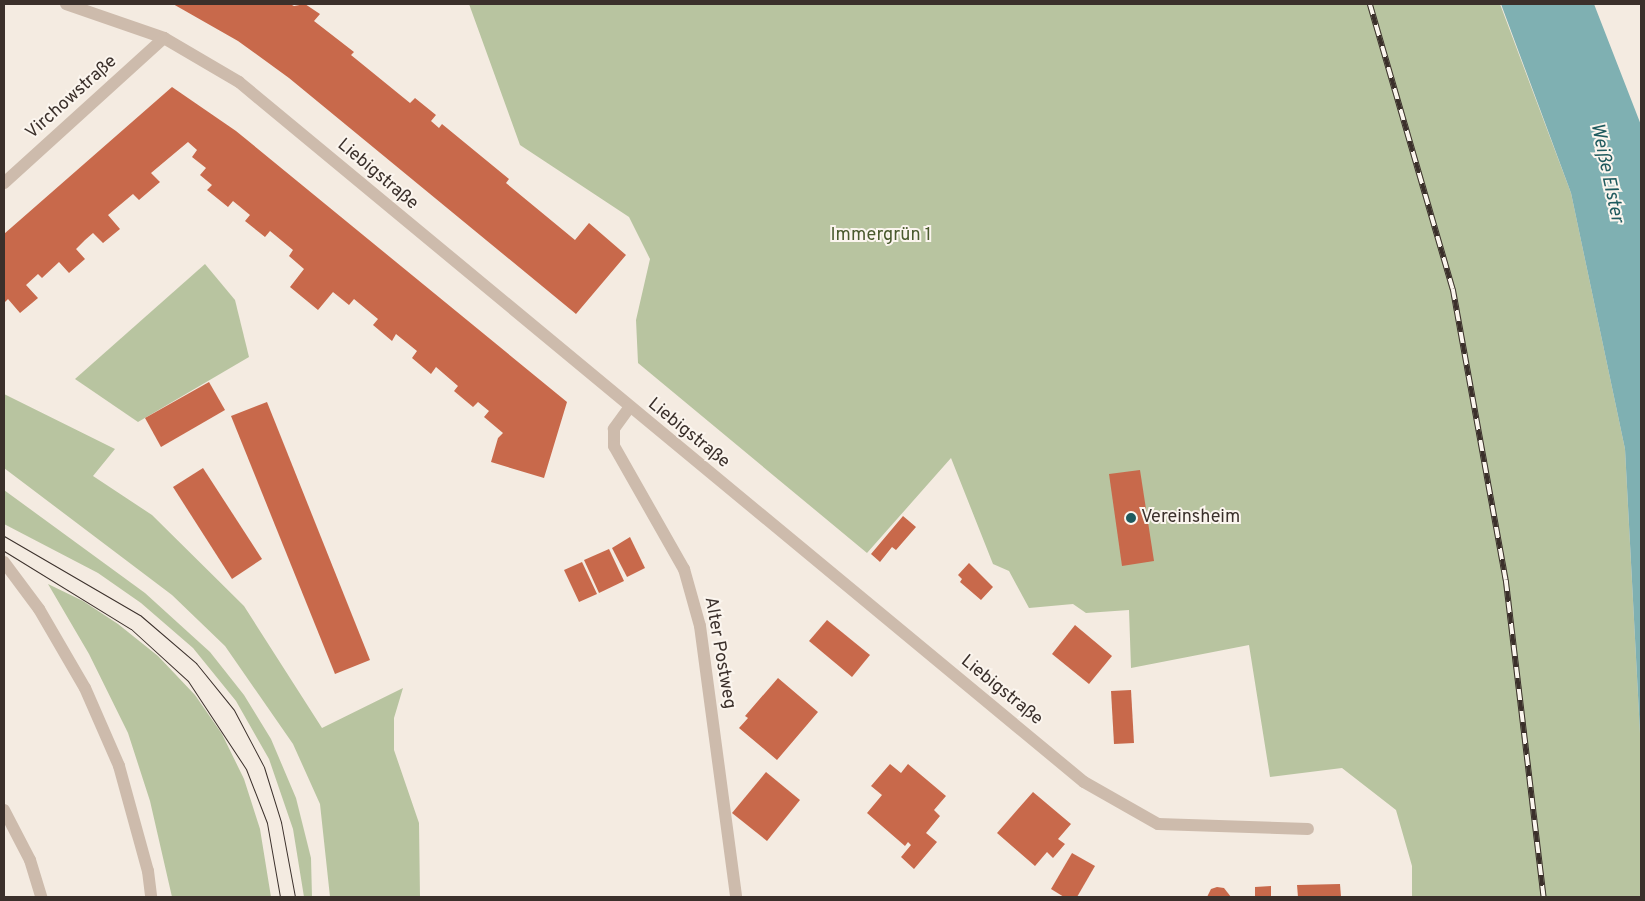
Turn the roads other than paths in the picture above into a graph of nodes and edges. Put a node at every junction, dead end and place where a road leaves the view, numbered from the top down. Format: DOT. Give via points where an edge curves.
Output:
graph roads {
  1 [pos="66,4"];
  2 [pos="164,38"];
  3 [pos="4,183"];
  4 [pos="629,408"];
  5 [pos="4,562"];
  6 [pos="4,810"];
  7 [pos="1308,829"];
  8 [pos="41,897"];
  9 [pos="151,897"];
  10 [pos="736,897"];
  1 -- 2 [label="street, Liebigstraße"];
  2 -- 3 [label="street, Virchowstraße"];
  2 -- 4 [label="street, Liebigstraße" via="239,82"];
  4 -- 7 [label="street, Liebigstraße" via="1084,782 1158,824"];
  4 -- 10 [label="street, Alter Postweg" via="614,429 614,446 684,569 700,626"];
  5 -- 9 [label="street" via="39,609 85,688 119,766 148,871"];
  6 -- 8 [label="street" via="30,860"];
}
